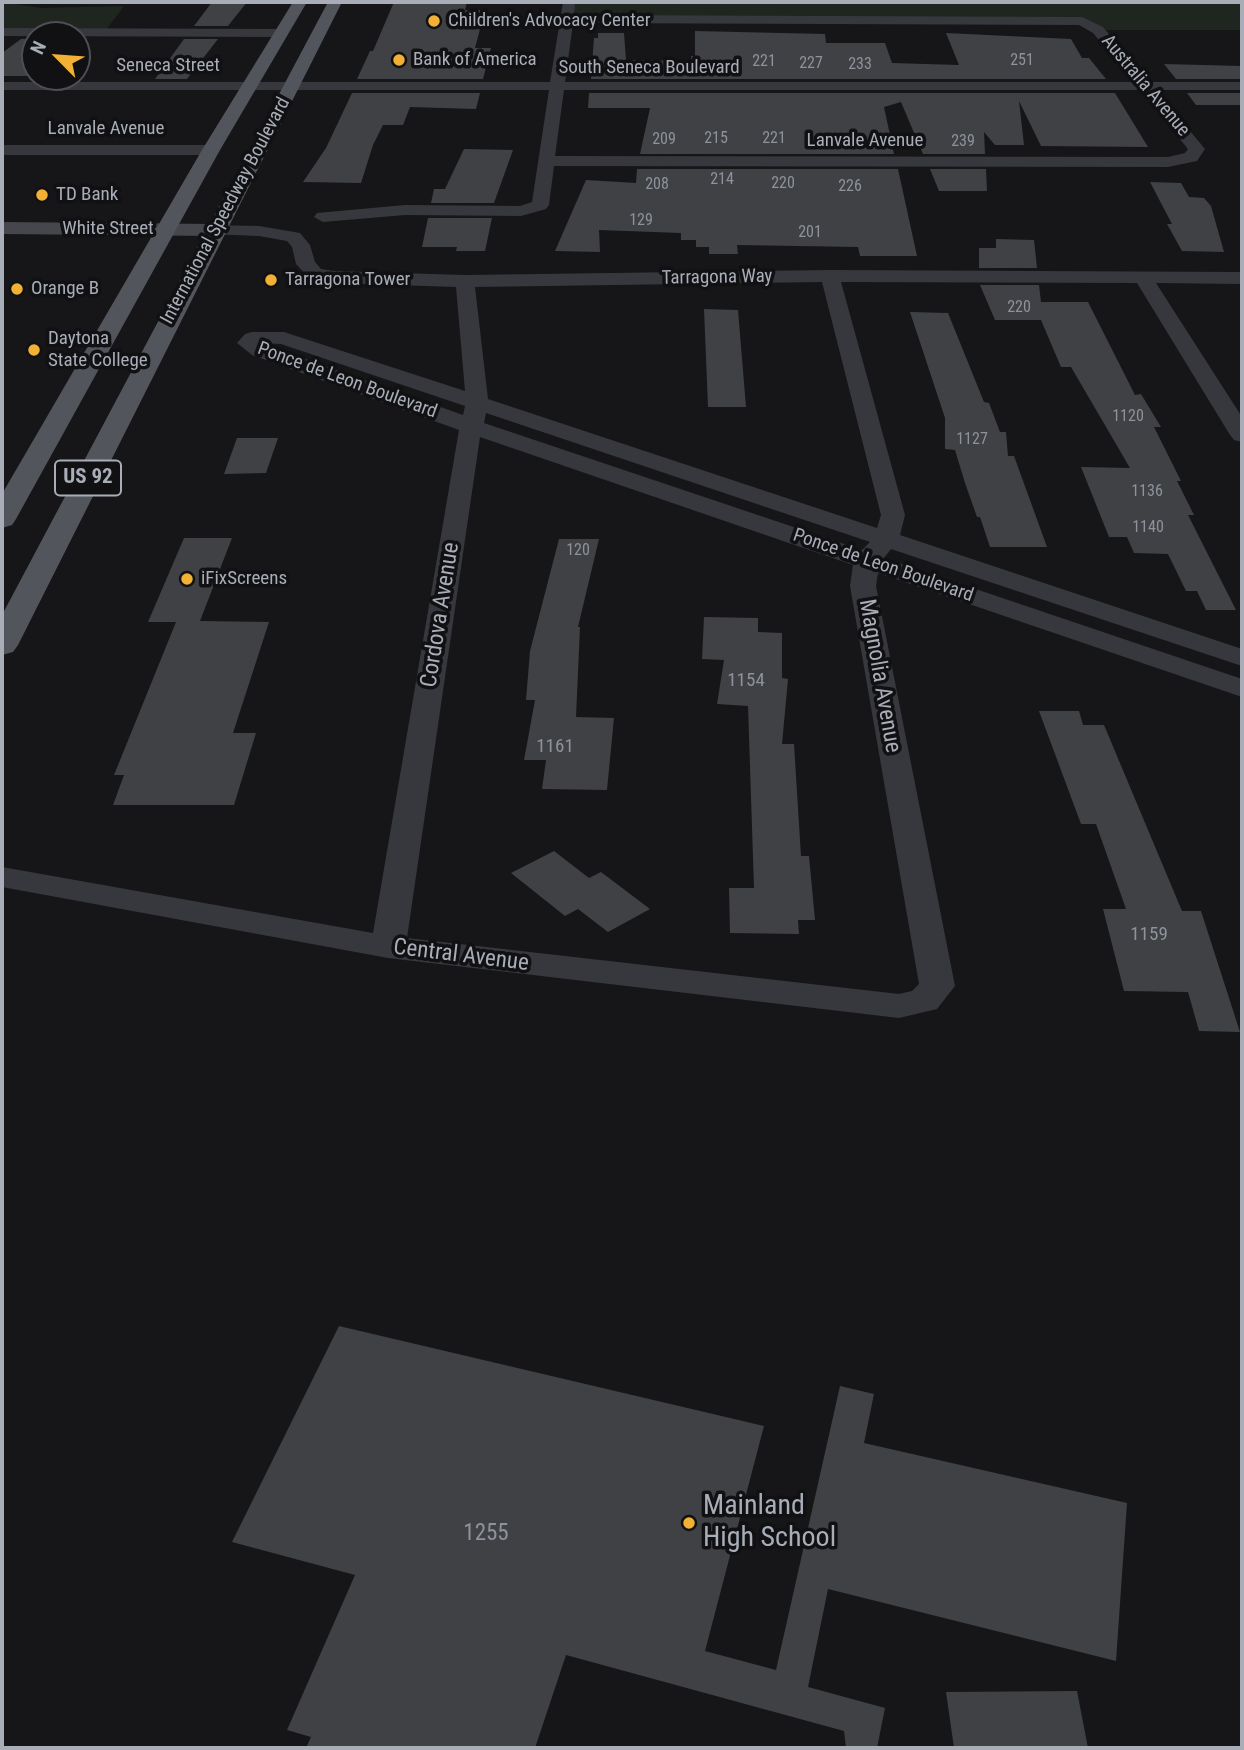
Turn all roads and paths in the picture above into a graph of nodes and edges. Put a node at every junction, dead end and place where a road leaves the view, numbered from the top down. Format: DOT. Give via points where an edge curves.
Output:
graph roads {
  1 [pos="300,2"];
  2 [pos="569,2"];
  3 [pos="329,4"];
  4 [pos="569,19"];
  5 [pos="2,33"];
  6 [pos="281,33"];
  7 [pos="1242,80"];
  8 [pos="559,83"];
  9 [pos="1145,83"];
  10 [pos="293,84"];
  11 [pos="2,86"];
  12 [pos="250,86"];
  13 [pos="1242,86"];
  14 [pos="2,150"];
  15 [pos="211,150"];
  16 [pos="1182,160"];
  17 [pos="548,161"];
  18 [pos="323,217"];
  19 [pos="2,228"];
  20 [pos="166,229"];
  21 [pos="215,230"];
  22 [pos="830,276"];
  23 [pos="1143,278"];
  24 [pos="1242,278"];
  25 [pos="465,281"];
  26 [pos="83,376"];
  27 [pos="474,414"];
  28 [pos="1242,435"];
  29 [pos="2,519"];
  30 [pos="42,525"];
  31 [pos="886,539"];
  32 [pos="867,561"];
  33 [pos="2,645"];
  34 [pos="1242,658"];
  35 [pos="1242,688"];
  36 [pos="2,877"];
  37 [pos="388,947"];
  38 [pos="924,1000"];
  1 -- 6 [label="main road, International Speedway Boulevard / US 92"];
  2 -- 4 [label="street"];
  3 -- 10 [label="main road, International Speedway Boulevard / US 92"];
  4 -- 8 [label="street"];
  4 -- 9 [label="street, Australia Avenue" via="1073,20 1098,30"];
  5 -- 6 [label="street"];
  6 -- 12 [label="main road, International Speedway Boulevard / US 92"];
  7 -- 9 [label="street, South Seneca Boulevard"];
  8 -- 9 [label="street, South Seneca Boulevard"];
  8 -- 10 [label="street, South Seneca Boulevard"];
  8 -- 17 [label="street"];
  9 -- 13 [label="street, South Seneca Boulevard"];
  9 -- 16 [label="street, Australia Avenue" via="1197,149"];
  10 -- 12 [label="street, South Seneca Boulevard"];
  10 -- 21 [label="main road, International Speedway Boulevard / US 92"];
  11 -- 12 [label="street, Seneca Street"];
  12 -- 15 [label="main road, International Speedway Boulevard / US 92"];
  14 -- 15 [label="street, Lanvale Avenue"];
  15 -- 20 [label="main road, International Speedway Boulevard / US 92"];
  16 -- 17 [label="street, Lanvale Avenue"];
  17 -- 18 [label="street" via="540,205 533,209 405,210"];
  19 -- 20 [label="street, White Street"];
  20 -- 21 [label="street, White Street"];
  20 -- 26 [label="main road, International Speedway Boulevard / US 92"];
  21 -- 25 [label="street, Tarragona Way" via="293,237 306,264 322,275"];
  21 -- 30 [label="main road, International Speedway Boulevard / US 92"];
  22 -- 23 [label="street, Tarragona Way"];
  22 -- 25 [label="street, Tarragona Way"];
  22 -- 31 [label="street" via="894,515"];
  23 -- 24 [label="street, Tarragona Way"];
  23 -- 28 [label="street"];
  25 -- 27 [label="street, Cordova Avenue"];
  26 -- 29 [label="main road, International Speedway Boulevard / US 92"];
  26 -- 30 [label="main road" via="92,404 37,504"];
  27 -- 27 [label="street, Ponce de Leon Boulevard" via="285,338 252,338 247,343 259,351"];
  27 -- 31 [label="street, Ponce de Leon Boulevard"];
  27 -- 32 [label="street, Ponce de Leon Boulevard"];
  27 -- 37 [label="street, Cordova Avenue"];
  30 -- 33 [label="main road, International Speedway Boulevard / US 92"];
  31 -- 32 [label="street"];
  31 -- 34 [label="street, Ponce de Leon Boulevard"];
  32 -- 35 [label="street, Ponce de Leon Boulevard"];
  32 -- 38 [label="street, Magnolia Avenue" via="863,586 937,986"];
  36 -- 37 [label="street, Central Avenue"];
  37 -- 38 [label="street, Central Avenue" via="898,1006"];
}
